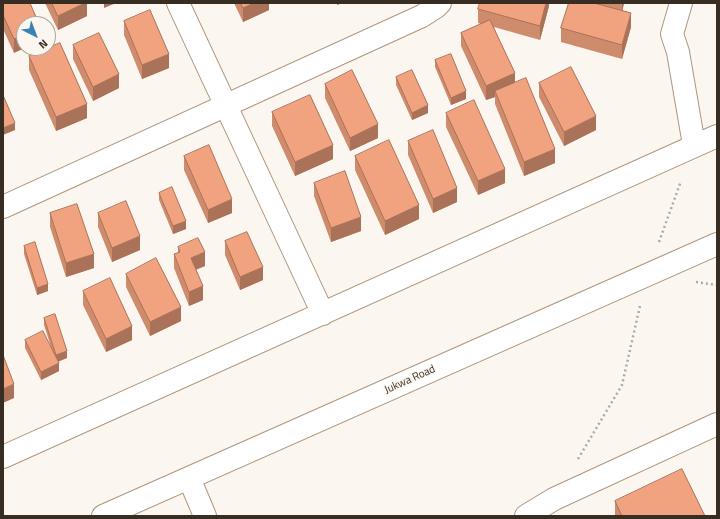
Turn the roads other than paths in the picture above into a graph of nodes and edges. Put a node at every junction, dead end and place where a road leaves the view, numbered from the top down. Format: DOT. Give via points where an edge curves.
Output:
graph roads {
  1 [pos="178,3"];
  2 [pos="440,3"];
  3 [pos="681,3"];
  4 [pos="225,106"];
  5 [pos="717,136"];
  6 [pos="694,145"];
  7 [pos="3,207"];
  8 [pos="717,244"];
  9 [pos="322,314"];
  10 [pos="717,424"];
  11 [pos="3,457"];
  12 [pos="189,478"];
  13 [pos="103,516"];
  14 [pos="205,516"];
  15 [pos="526,516"];
  1 -- 4 [label="street"];
  2 -- 4 [label="street" via="422,16"];
  3 -- 6 [label="street" via="672,34 678,52"];
  4 -- 7 [label="street"];
  4 -- 9 [label="street"];
  5 -- 6 [label="street"];
  6 -- 9 [label="street"];
  8 -- 12 [label="street, Jukwa Road"];
  9 -- 11 [label="street"];
  10 -- 15 [label="street" via="554,499"];
  12 -- 13 [label="street, Jukwa Road"];
  12 -- 14 [label="street"];
}
